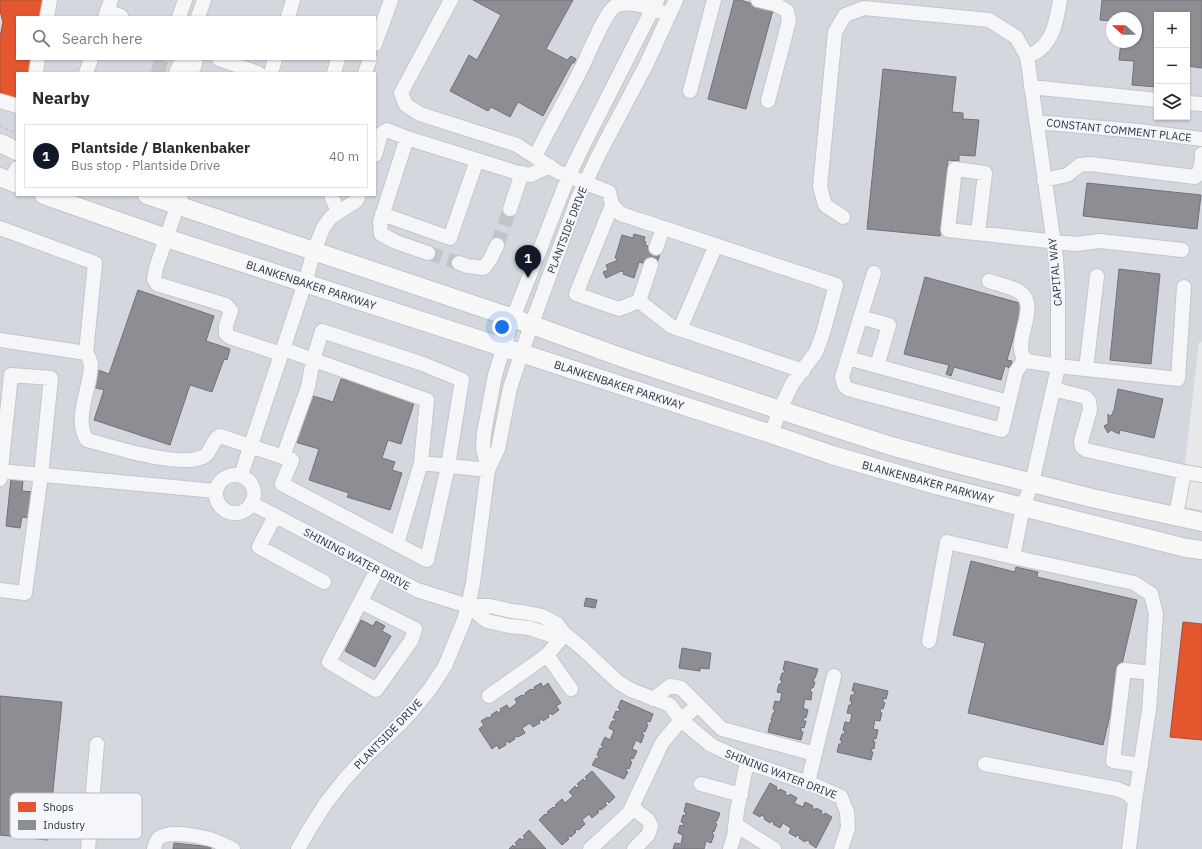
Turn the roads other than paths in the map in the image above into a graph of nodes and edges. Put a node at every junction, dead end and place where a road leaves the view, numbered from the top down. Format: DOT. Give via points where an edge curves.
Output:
graph roads {
  1 [pos="50,0"];
  2 [pos="185,0"];
  3 [pos="204,0"];
  4 [pos="293,0"];
  5 [pos="391,0"];
  6 [pos="451,0"];
  7 [pos="676,0"];
  8 [pos="714,0"];
  9 [pos="758,0"];
  10 [pos="1060,0"];
  11 [pos="655,4"];
  12 [pos="108,9"];
  13 [pos="669,15"];
  14 [pos="47,16"];
  15 [pos="121,16"];
  16 [pos="179,16"];
  17 [pos="198,16"];
  18 [pos="288,16"];
  19 [pos="376,41"];
  20 [pos="1027,56"];
  21 [pos="38,60"];
  22 [pos="91,60"];
  23 [pos="182,60"];
  24 [pos="222,60"];
  25 [pos="275,60"];
  26 [pos="338,60"];
  27 [pos="370,60"];
  28 [pos="36,72"];
  29 [pos="86,72"];
  30 [pos="176,72"];
  31 [pos="255,72"];
  32 [pos="271,72"];
  33 [pos="334,72"];
  34 [pos="365,72"];
  35 [pos="1031,87"];
  36 [pos="612,90"];
  37 [pos="690,91"];
  38 [pos="628,99"];
  39 [pos="1154,100"];
  40 [pos="0,101"];
  41 [pos="768,101"];
  42 [pos="1190,103"];
  43 [pos="1202,104"];
  44 [pos="16,106"];
  45 [pos="1036,122"];
  46 [pos="407,138"];
  47 [pos="1202,139"];
  48 [pos="0,143"];
  49 [pos="16,150"];
  50 [pos="376,152"];
  51 [pos="1202,154"];
  52 [pos="535,157"];
  53 [pos="477,160"];
  54 [pos="550,166"];
  55 [pos="522,173"];
  56 [pos="569,175"];
  57 [pos="1044,180"];
  58 [pos="586,182"];
  59 [pos="47,196"];
  60 [pos="153,196"];
  61 [pos="331,196"];
  62 [pos="358,196"];
  63 [pos="179,200"];
  64 [pos="612,205"];
  65 [pos="510,209"];
  66 [pos="338,212"];
  67 [pos="382,214"];
  68 [pos="843,217"];
  69 [pos="0,228"];
  70 [pos="663,228"];
  71 [pos="978,233"];
  72 [pos="166,238"];
  73 [pos="1053,242"];
  74 [pos="497,245"];
  75 [pos="716,245"];
  76 [pos="656,248"];
  77 [pos="1182,250"];
  78 [pos="314,251"];
  79 [pos="428,253"];
  80 [pos="459,263"];
  81 [pos="651,265"];
  82 [pos="874,273"];
  83 [pos="1097,276"];
  84 [pos="989,281"];
  85 [pos="305,283"];
  86 [pos="1184,287"];
  87 [pos="639,301"];
  88 [pos="860,317"];
  89 [pos="513,318"];
  90 [pos="531,325"];
  91 [pos="680,329"];
  92 [pos="0,340"];
  93 [pos="503,348"];
  94 [pos="282,352"];
  95 [pos="86,353"];
  96 [pos="521,354"];
  97 [pos="848,358"];
  98 [pos="313,360"];
  99 [pos="1027,361"];
  100 [pos="877,366"];
  101 [pos="1058,366"];
  102 [pos="1086,369"];
  103 [pos="803,371"];
  104 [pos="5,374"];
  105 [pos="1053,389"];
  106 [pos="1008,402"];
  107 [pos="780,410"];
  108 [pos="771,434"];
  109 [pos="251,446"];
  110 [pos="283,457"];
  111 [pos="421,463"];
  112 [pos="448,466"];
  113 [pos="488,470"];
  114 [pos="1184,472"];
  115 [pos="0,474"];
  116 [pos="47,475"];
  117 [pos="241,475"];
  118 [pos="1202,475"];
  119 [pos="1032,483"];
  120 [pos="216,491"];
  121 [pos="251,503"];
  122 [pos="1023,507"];
  123 [pos="275,516"];
  124 [pos="1176,516"];
  125 [pos="1202,522"];
  126 [pos="397,544"];
  127 [pos="1202,550"];
  128 [pos="1013,557"];
  129 [pos="377,570"];
  130 [pos="324,582"];
  131 [pos="0,590"];
  132 [pos="361,602"];
  133 [pos="468,606"];
  134 [pos="565,634"];
  135 [pos="929,641"];
  136 [pos="547,655"];
  137 [pos="1152,673"];
  138 [pos="834,676"];
  139 [pos="571,688"];
  140 [pos="489,696"];
  141 [pos="653,699"];
  142 [pos="698,705"];
  143 [pos="681,720"];
  144 [pos="97,744"];
  145 [pos="815,754"];
  146 [pos="747,762"];
  147 [pos="985,764"];
  148 [pos="1141,765"];
  149 [pos="808,782"];
  150 [pos="701,784"];
  151 [pos="93,793"];
  152 [pos="740,794"];
  153 [pos="1135,801"];
  154 [pos="632,807"];
  155 [pos="736,825"];
  156 [pos="89,839"];
  157 [pos="88,849"];
  158 [pos="154,849"];
  159 [pos="232,849"];
  160 [pos="298,849"];
  161 [pos="590,849"];
  162 [pos="634,849"];
  163 [pos="730,849"];
  164 [pos="774,849"];
  165 [pos="841,849"];
  166 [pos="1129,849"];
  1 -- 14 [label="street"];
  2 -- 16 [label="street"];
  3 -- 17 [label="street"];
  4 -- 18 [label="street"];
  5 -- 19 [label="street"];
  6 -- 52 [label="street" via="401,93 406,105 420,114 517,145"];
  7 -- 13 [label="street, PLANTSIDE DRIVE"];
  8 -- 37 [label="street"];
  9 -- 41 [label="street" via="775,4 787,11 790,21"];
  10 -- 20 [label="street" via="1056,21 1048,40 1039,50"];
  11 -- 13 [label="street"];
  11 -- 36 [label="street, PLANTSIDE DRIVE"];
  11 -- 52 [label="street" via="621,3 608,14"];
  12 -- 15 [label="street"];
  13 -- 38 [label="street, PLANTSIDE DRIVE"];
  20 -- 35 [label="street, CAPITAL WAY"];
  20 -- 68 [label="street, CAPITAL WAY" via="1016,37 989,20 864,8 845,15 835,32 820,187 825,205"];
  21 -- 28 [label="street"];
  22 -- 29 [label="street"];
  23 -- 30 [label="street"];
  24 -- 31 [label="street"];
  25 -- 32 [label="street"];
  26 -- 33 [label="street"];
  27 -- 34 [label="street"];
  35 -- 39 [label="street"];
  35 -- 45 [label="street, CAPITAL WAY"];
  36 -- 38 [label="street"];
  36 -- 56 [label="street, PLANTSIDE DRIVE"];
  38 -- 58 [label="street, PLANTSIDE DRIVE"];
  40 -- 44 [label="street"];
  42 -- 43 [label="street"];
  45 -- 47 [label="street, CONSTANT COMMENT PLACE"];
  45 -- 57 [label="street, CAPITAL WAY"];
  46 -- 50 [label="street" via="387,130 381,134"];
  46 -- 53 [label="street"];
  46 -- 67 [label="street"];
  48 -- 49 [label="main road"];
  51 -- 57 [label="street" via="1201,170 1195,177 1090,164 1080,165 1067,175"];
  52 -- 54 [label="street"];
  53 -- 55 [label="street"];
  53 -- 67 [label="street" via="450,238"];
  54 -- 55 [label="street" via="530,175"];
  54 -- 56 [label="street"];
  55 -- 65 [label="street"];
  56 -- 58 [label="street"];
  56 -- 89 [label="street, PLANTSIDE DRIVE"];
  57 -- 73 [label="street, CAPITAL WAY"];
  58 -- 64 [label="street" via="609,192"];
  58 -- 90 [label="street, PLANTSIDE DRIVE"];
  59 -- 72 [label="main road, BLANKENBAKER PARKWAY"];
  60 -- 63 [label="main road"];
  61 -- 66 [label="street"];
  62 -- 66 [label="street" via="356,201"];
  63 -- 72 [label="street"];
  63 -- 78 [label="main road"];
  64 -- 70 [label="street" via="621,214"];
  64 -- 87 [label="street" via="576,294 619,309"];
  66 -- 78 [label="street" via="323,228"];
  67 -- 79 [label="street" via="381,234"];
  69 -- 95 [label="street" via="95,264"];
  70 -- 75 [label="street"];
  70 -- 76 [label="street"];
  71 -- 71 [label="street" via="948,230 955,169 985,173"];
  71 -- 73 [label="street"];
  72 -- 85 [label="main road, BLANKENBAKER PARKWAY"];
  72 -- 94 [label="street" via="156,268 154,279 157,284 226,305 231,311 226,325 226,334 230,338"];
  73 -- 77 [label="street" via="1076,244 1100,241"];
  73 -- 101 [label="street, CAPITAL WAY" via="1058,292"];
  74 -- 80 [label="street" via="484,268"];
  75 -- 91 [label="street"];
  75 -- 103 [label="street" via="836,285 816,352"];
  78 -- 85 [label="street"];
  78 -- 89 [label="main road"];
  81 -- 87 [label="street"];
  82 -- 88 [label="street"];
  83 -- 102 [label="street"];
  84 -- 99 [label="street" via="1016,290 1026,298 1026,319 1021,349 1022,356"];
  85 -- 93 [label="main road, BLANKENBAKER PARKWAY"];
  85 -- 94 [label="street"];
  86 -- 102 [label="street" via="1178,379"];
  87 -- 91 [label="street" via="671,326"];
  88 -- 97 [label="street"];
  88 -- 100 [label="street" via="889,325"];
  89 -- 90 [label="main road"];
  89 -- 93 [label="street, PLANTSIDE DRIVE"];
  90 -- 96 [label="street, PLANTSIDE DRIVE"];
  90 -- 107 [label="main road"];
  91 -- 103 [label="street"];
  92 -- 95 [label="street"];
  93 -- 96 [label="main road, BLANKENBAKER PARKWAY"];
  93 -- 113 [label="street, PLANTSIDE DRIVE" via="484,433 483,448"];
  94 -- 98 [label="street"];
  94 -- 109 [label="street"];
  95 -- 109 [label="street" via="91,362 81,423 87,440 169,460 191,460 205,456 220,436"];
  96 -- 108 [label="main road, BLANKENBAKER PARKWAY"];
  96 -- 113 [label="street, PLANTSIDE DRIVE" via="510,388 498,449"];
  97 -- 100 [label="street"];
  97 -- 106 [label="street" via="842,377 848,389 1002,430"];
  98 -- 110 [label="street" via="308,387"];
  98 -- 111 [label="street" via="427,400"];
  98 -- 112 [label="street" via="322,331 423,364 462,380"];
  99 -- 101 [label="street"];
  99 -- 106 [label="street" via="1022,363 1016,372"];
  100 -- 106 [label="street"];
  101 -- 102 [label="street"];
  101 -- 105 [label="street, CAPITAL WAY"];
  103 -- 107 [label="street" via="792,384"];
  104 -- 115 [label="street"];
  104 -- 116 [label="street" via="51,378"];
  105 -- 114 [label="street" via="1085,397 1089,401 1090,410 1081,441 1082,447 1086,450"];
  105 -- 119 [label="street, CAPITAL WAY"];
  107 -- 108 [label="street"];
  107 -- 119 [label="main road" via="891,446"];
  108 -- 122 [label="main road, BLANKENBAKER PARKWAY" via="832,456"];
  109 -- 110 [label="street"];
  109 -- 117 [label="street"];
  110 -- 126 [label="street" via="292,460 282,484"];
  111 -- 112 [label="street"];
  111 -- 126 [label="street"];
  112 -- 113 [label="street"];
  112 -- 126 [label="street" via="427,560"];
  113 -- 133 [label="street, PLANTSIDE DRIVE"];
  114 -- 118 [label="street"];
  114 -- 124 [label="street"];
  115 -- 116 [label="street"];
  116 -- 120 [label="street"];
  116 -- 131 [label="street" via="25,593"];
  117 -- 120 [label="street" via="234,474 222,479"];
  117 -- 121 [label="street" via="249,481 253,489"];
  119 -- 122 [label="street, CAPITAL WAY"];
  119 -- 124 [label="main road"];
  120 -- 121 [label="street" via="218,504 228,512 241,512"];
  121 -- 123 [label="street, SHINING WATER DRIVE"];
  122 -- 127 [label="main road, BLANKENBAKER PARKWAY"];
  122 -- 128 [label="street, CAPITAL WAY"];
  123 -- 129 [label="street, SHINING WATER DRIVE"];
  123 -- 130 [label="street" via="259,547"];
  124 -- 125 [label="main road"];
  128 -- 135 [label="street" via="947,542"];
  128 -- 137 [label="street" via="1134,583 1151,594 1156,614"];
  129 -- 132 [label="street"];
  129 -- 133 [label="street, SHINING WATER DRIVE" via="417,590"];
  132 -- 132 [label="street" via="329,662 376,690 411,641 415,629"];
  133 -- 134 [label="street, SHINING WATER DRIVE" via="490,606 542,616 557,624"];
  133 -- 160 [label="street, PLANTSIDE DRIVE" via="445,666 430,689 400,724 344,780"];
  134 -- 136 [label="street"];
  134 -- 141 [label="street, SHINING WATER DRIVE" via="618,682"];
  136 -- 139 [label="street"];
  136 -- 140 [label="street"];
  137 -- 148 [label="street"];
  137 -- 148 [label="street" via="1124,670 1113,762"];
  138 -- 145 [label="street"];
  141 -- 142 [label="street" via="670,686 681,688"];
  141 -- 143 [label="street, SHINING WATER DRIVE" via="670,705"];
  142 -- 143 [label="street"];
  142 -- 145 [label="street" via="722,729"];
  143 -- 146 [label="street, SHINING WATER DRIVE" via="711,745"];
  143 -- 154 [label="street" via="662,743"];
  144 -- 151 [label="street"];
  145 -- 149 [label="street"];
  146 -- 149 [label="street, SHINING WATER DRIVE"];
  146 -- 152 [label="street"];
  147 -- 153 [label="street" via="1117,790 1127,793"];
  148 -- 153 [label="street"];
  149 -- 165 [label="street, SHINING WATER DRIVE" via="841,796 847,812 848,828"];
  150 -- 152 [label="street"];
  152 -- 155 [label="street"];
  153 -- 166 [label="street"];
  154 -- 161 [label="street" via="629,813"];
  154 -- 162 [label="street" via="648,820 651,826 648,835"];
  155 -- 163 [label="street"];
  155 -- 164 [label="street"];
  156 -- 157 [label="street"];
  158 -- 159 [label="street" via="160,837 169,834 210,839"];
}
